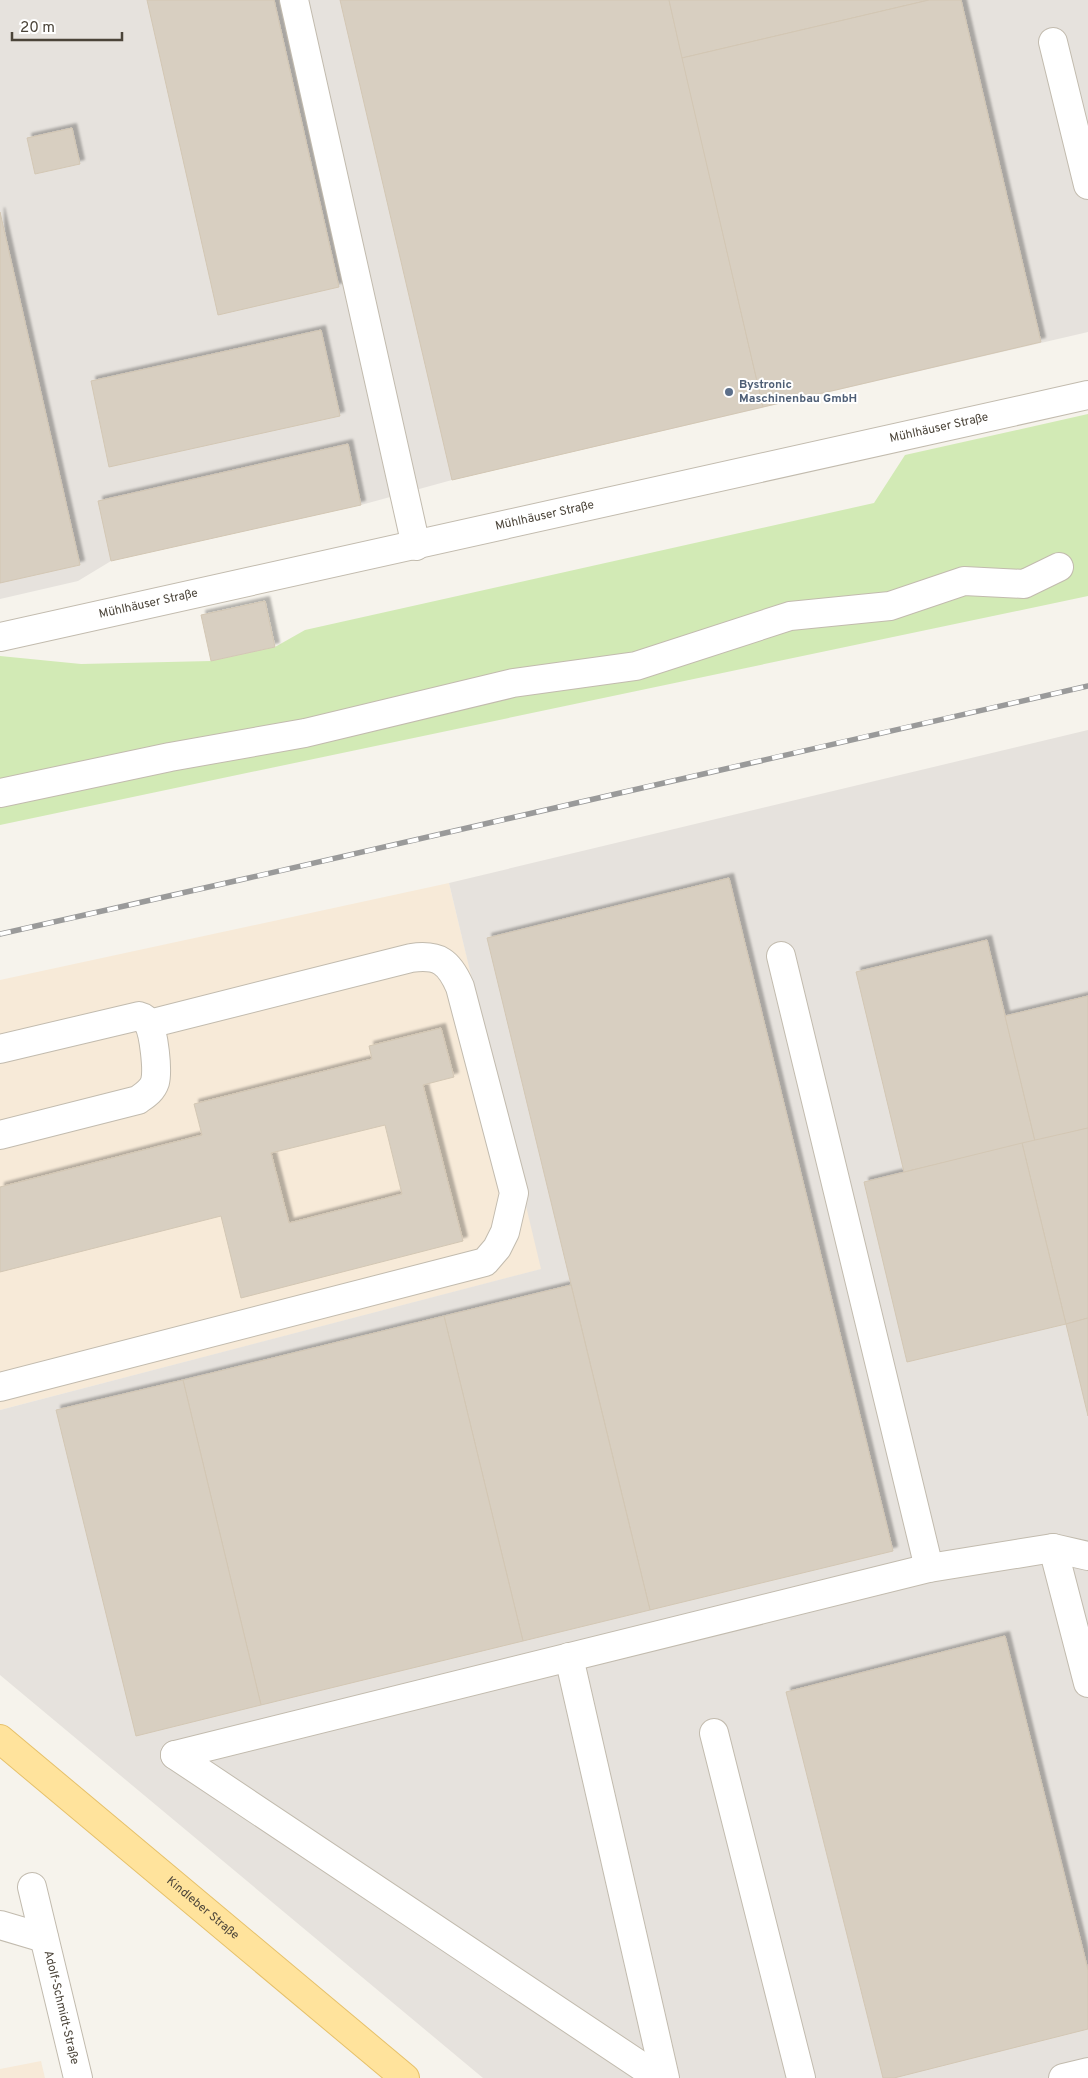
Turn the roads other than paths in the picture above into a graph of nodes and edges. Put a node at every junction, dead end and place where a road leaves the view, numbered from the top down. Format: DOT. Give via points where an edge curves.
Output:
graph roads {
  1 [pos="294,0"];
  2 [pos="1053,42"];
  3 [pos="1088,185"];
  4 [pos="1088,395"];
  5 [pos="416,546"];
  6 [pos="1059,567"];
  7 [pos="0,638"];
  8 [pos="0,793"];
  9 [pos="781,956"];
  10 [pos="149,1024"];
  11 [pos="0,1049"];
  12 [pos="0,1135"];
  13 [pos="0,1387"];
  14 [pos="1053,1548"];
  15 [pos="1088,1556"];
  16 [pos="929,1568"];
  17 [pos="569,1657"];
  18 [pos="1088,1683"];
  19 [pos="714,1733"];
  20 [pos="0,1739"];
  21 [pos="32,1887"];
  22 [pos="0,1925"];
  23 [pos="44,1938"];
  24 [pos="1088,2072"];
  25 [pos="78,2078"];
  26 [pos="405,2078"];
  27 [pos="659,2078"];
  28 [pos="665,2078"];
  29 [pos="801,2078"];
  30 [pos="1062,2078"];
  1 -- 5 [label="lane"];
  2 -- 3 [label="lane"];
  4 -- 5 [label="lane, Mühlhäuser Straße"];
  5 -- 7 [label="lane, Mühlhäuser Straße"];
  6 -- 8 [label="lane" via="1024,584 964,581 890,606 790,616 636,666 514,683 305,733 170,757"];
  9 -- 16 [label="lane"];
  10 -- 11 [label="lane" via="139,1016"];
  10 -- 12 [label="lane" via="156,1062 155,1083 149,1093 138,1100"];
  10 -- 13 [label="lane" via="411,958 428,956 440,961 448,967 460,987 514,1193 505,1232 485,1262"];
  14 -- 15 [label="lane"];
  14 -- 16 [label="lane"];
  14 -- 18 [label="lane"];
  16 -- 17 [label="lane"];
  17 -- 27 [label="lane" via="175,1755"];
  17 -- 28 [label="lane"];
  19 -- 29 [label="lane"];
  20 -- 26 [label="main road, Kindleber Straße"];
  21 -- 23 [label="lane, Adolf-Schmidt-Straße"];
  22 -- 23 [label="lane, Adolf-Schmidt-Straße"];
  23 -- 25 [label="lane, Adolf-Schmidt-Straße"];
  24 -- 30 [label="lane"];
}
